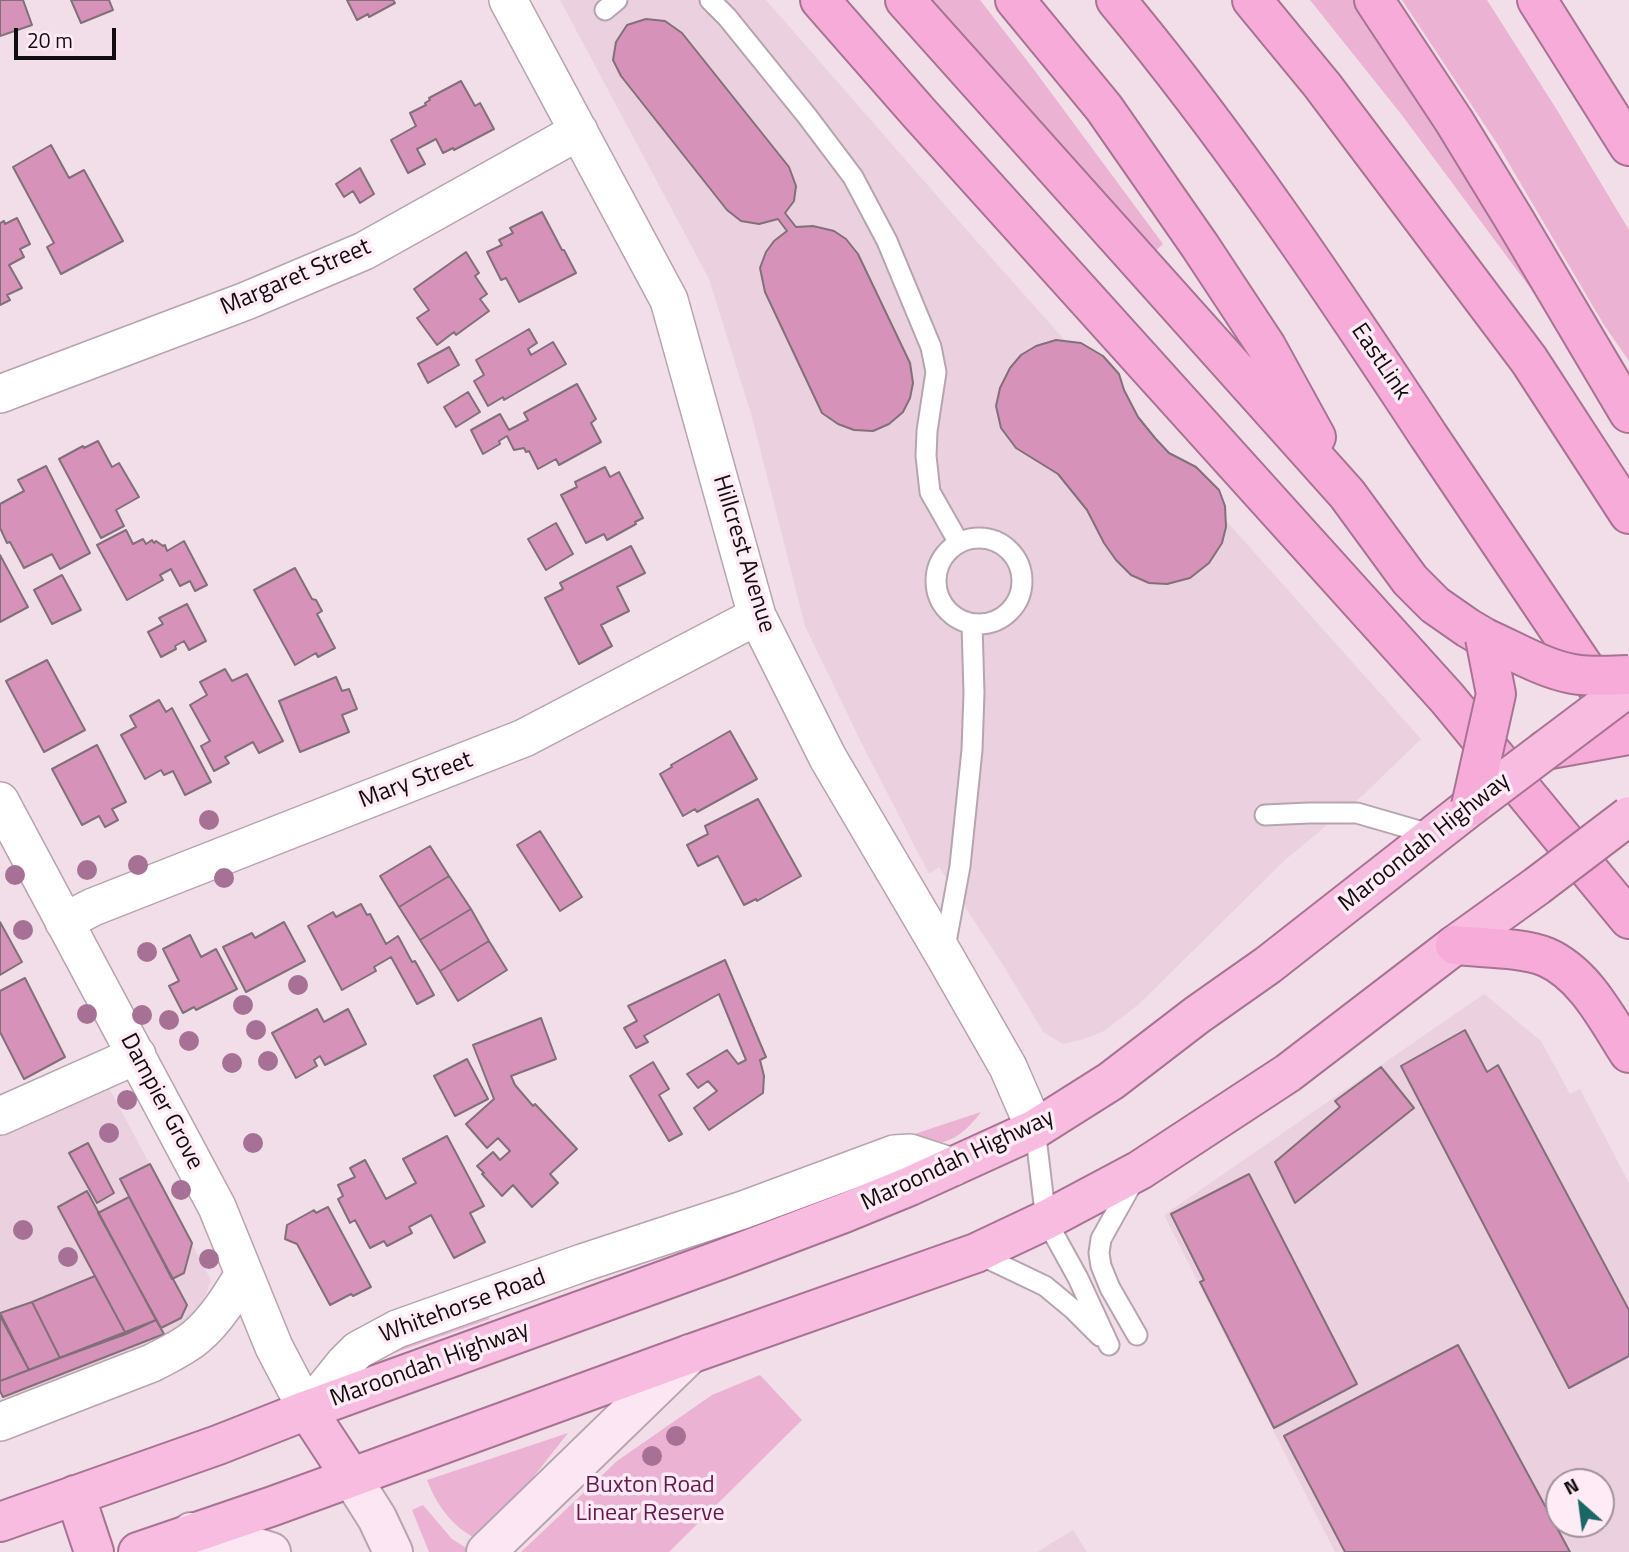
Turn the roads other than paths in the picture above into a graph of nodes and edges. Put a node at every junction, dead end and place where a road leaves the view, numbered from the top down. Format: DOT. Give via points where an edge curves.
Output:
graph roads {
  1 [pos="508,0"];
  2 [pos="710,0"];
  3 [pos="820,0"];
  4 [pos="905,0"];
  5 [pos="1015,0"];
  6 [pos="1116,0"];
  7 [pos="1252,0"];
  8 [pos="1374,0"];
  9 [pos="1537,0"];
  10 [pos="579,131"];
  11 [pos="1629,146"];
  12 [pos="0,394"];
  13 [pos="1629,413"];
  14 [pos="1347,494"];
  15 [pos="1629,514"];
  16 [pos="959,543"];
  17 [pos="757,616"];
  18 [pos="972,624"];
  19 [pos="1485,638"];
  20 [pos="1629,675"];
  21 [pos="1629,687"];
  22 [pos="1629,735"];
  23 [pos="1545,750"];
  24 [pos="0,801"];
  25 [pos="1471,806"];
  26 [pos="1265,815"];
  27 [pos="1629,816"];
  28 [pos="1433,835"];
  29 [pos="1629,919"];
  30 [pos="64,922"];
  31 [pos="1455,945"];
  32 [pos="944,955"];
  33 [pos="1629,1053"];
  34 [pos="136,1055"];
  35 [pos="0,1116"];
  36 [pos="1035,1129"];
  37 [pos="1140,1170"];
  38 [pos="1046,1220"];
  39 [pos="976,1253"];
  40 [pos="244,1274"];
  41 [pos="1138,1335"];
  42 [pos="690,1354"];
  43 [pos="307,1410"];
  44 [pos="0,1422"];
  45 [pos="351,1476"];
  46 [pos="75,1495"];
  47 [pos="0,1522"];
  48 [pos="184,1542"];
  49 [pos="94,1552"];
  50 [pos="138,1552"];
  51 [pos="271,1552"];
  52 [pos="393,1552"];
  53 [pos="486,1552"];
  1 -- 10 [label="street, Hillcrest Avenue"];
  2 -- 16 [label="lane" via="853,177 887,241 932,346 936,372 926,456 930,492"];
  3 -- 29 [label="highway" via="1447,698"];
  4 -- 14 [label="highway"];
  5 -- 14 [label="highway" via="1104,108 1200,246 1266,346"];
  6 -- 22 [label="highway, EastLink" via="1314,265"];
  7 -- 15 [label="highway" via="1322,85 1529,360"];
  8 -- 13 [label="highway" via="1461,132"];
  9 -- 11 [label="highway"];
  10 -- 12 [label="street, Margaret Street" via="364,251"];
  10 -- 17 [label="street, Hillcrest Avenue" via="669,300"];
  14 -- 19 [label="highway" via="1410,580 1435,605"];
  16 -- 18 [label="lane" via="940,562 936,588 948,612"];
  16 -- 18 [label="lane" via="972,538 1001,543 1012,553 1022,580 1020,594 1002,618"];
  17 -- 30 [label="street, Mary Street" via="524,738"];
  17 -- 32 [label="street, Hillcrest Avenue" via="828,758"];
  18 -- 32 [label="lane" via="972,750 960,866"];
  19 -- 20 [label="highway, bridge" via="1573,674"];
  19 -- 25 [label="highway, bridge" via="1496,694"];
  21 -- 23 [label="highway, Maroondah Highway, bridge"];
  22 -- 23 [label="highway"];
  23 -- 25 [label="highway, Maroondah Highway, bridge"];
  24 -- 30 [label="street, Dampier Grove"];
  25 -- 28 [label="highway, Maroondah Highway"];
  26 -- 28 [label="lane" via="1357,813"];
  27 -- 31 [label="highway, bridge"];
  28 -- 36 [label="highway, Maroondah Highway" via="1111,1081"];
  30 -- 34 [label="street, Dampier Grove"];
  31 -- 33 [label="highway" via="1528,952 1563,966 1581,983"];
  31 -- 37 [label="highway" via="1288,1073"];
  32 -- 36 [label="street, Hillcrest Avenue" via="1015,1081"];
  34 -- 35 [label="street"];
  34 -- 40 [label="street, Dampier Grove" via="217,1207"];
  36 -- 38 [label="lane"];
  36 -- 43 [label="highway, Maroondah Highway" via="855,1209"];
  37 -- 38 [label="highway"];
  37 -- 41 [label="lane" via="1101,1239 1099,1253 1110,1288"];
  38 -- 39 [label="highway"];
  38 -- 39 [label="lane" via="1109,1345 1045,1286"];
  39 -- 42 [label="highway"];
  40 -- 43 [label="street, Dampier Grove"];
  40 -- 44 [label="street" via="212,1321 176,1351"];
  42 -- 45 [label="highway"];
  42 -- 53 [label="main road"];
  43 -- 45 [label="highway"];
  43 -- 46 [label="highway"];
  45 -- 48 [label="highway"];
  45 -- 52 [label="main road"];
  46 -- 47 [label="highway"];
  46 -- 49 [label="highway"];
  48 -- 50 [label="highway"];
  48 -- 51 [label="main road" via="253,1546"];
}
